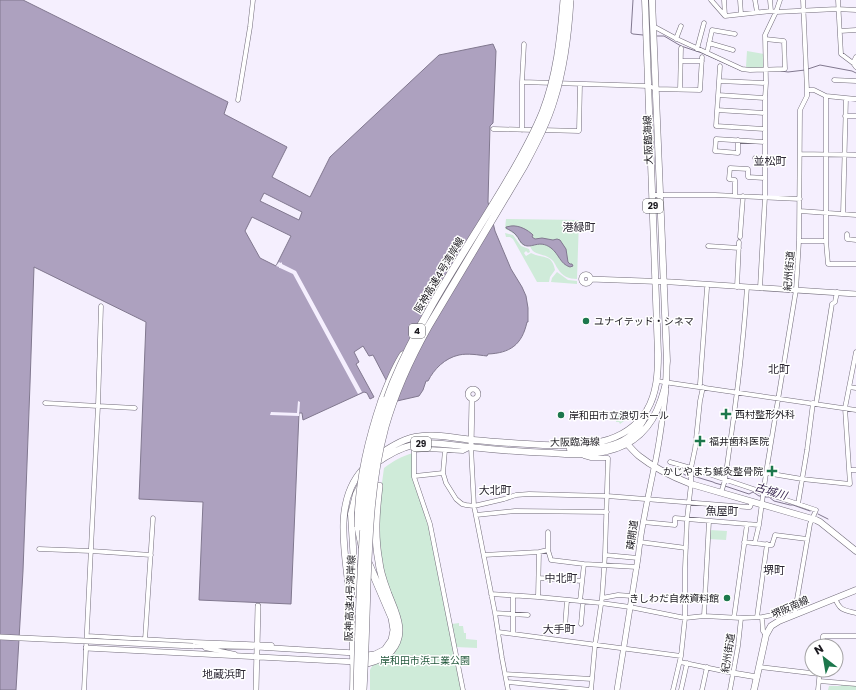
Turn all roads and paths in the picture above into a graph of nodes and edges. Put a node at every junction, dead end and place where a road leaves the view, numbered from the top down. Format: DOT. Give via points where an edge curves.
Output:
graph roads {
  1 [pos="253,0"];
  2 [pos="564,0"];
  3 [pos="570,0"];
  4 [pos="644,0"];
  5 [pos="652,0"];
  6 [pos="711,0"];
  7 [pos="724,0"];
  8 [pos="740,0"];
  9 [pos="755,0"];
  10 [pos="770,0"];
  11 [pos="780,0"];
  12 [pos="803,0"];
  13 [pos="838,0"];
  14 [pos="838,9"];
  15 [pos="856,10"];
  16 [pos="771,11"];
  17 [pos="803,11"];
  18 [pos="757,12"];
  19 [pos="776,12"];
  20 [pos="741,14"];
  21 [pos="725,16"];
  22 [pos="704,23"];
  23 [pos="653,26"];
  24 [pos="681,26"];
  25 [pos="856,30"];
  26 [pos="840,31"];
  27 [pos="735,34"];
  28 [pos="676,38"];
  29 [pos="765,39"];
  30 [pos="709,43"];
  31 [pos="524,44"];
  32 [pos="682,48"];
  33 [pos="697,49"];
  34 [pos="733,50"];
  35 [pos="707,53"];
  36 [pos="856,57"];
  37 [pos="681,61"];
  38 [pos="855,64"];
  39 [pos="720,66"];
  40 [pos="765,69"];
  41 [pos="719,80"];
  42 [pos="834,80"];
  43 [pos="856,81"];
  44 [pos="522,82"];
  45 [pos="766,83"];
  46 [pos="580,84"];
  47 [pos="649,86"];
  48 [pos="656,89"];
  49 [pos="680,90"];
  50 [pos="807,90"];
  51 [pos="718,95"];
  52 [pos="826,96"];
  53 [pos="765,98"];
  54 [pos="846,98"];
  55 [pos="856,99"];
  56 [pos="238,100"];
  57 [pos="717,110"];
  58 [pos="765,113"];
  59 [pos="845,116"];
  60 [pos="856,116"];
  61 [pos="493,129"];
  62 [pos="765,129"];
  63 [pos="522,130"];
  64 [pos="738,140"];
  65 [pos="765,142"];
  66 [pos="800,154"];
  67 [pos="826,155"];
  68 [pos="844,155"];
  69 [pos="856,155"];
  70 [pos="755,158"];
  71 [pos="765,159"];
  72 [pos="765,178"];
  73 [pos="653,195"];
  74 [pos="660,195"];
  75 [pos="735,196"];
  76 [pos="743,196"];
  77 [pos="765,197"];
  78 [pos="800,199"];
  79 [pos="800,211"];
  80 [pos="826,212"];
  81 [pos="843,214"];
  82 [pos="856,215"];
  83 [pos="847,234"];
  84 [pos="740,237"];
  85 [pos="856,240"];
  86 [pos="799,241"];
  87 [pos="826,241"];
  88 [pos="739,242"];
  89 [pos="708,246"];
  90 [pos="739,248"];
  91 [pos="856,264"];
  92 [pos="590,279"];
  93 [pos="656,282"];
  94 [pos="663,282"];
  95 [pos="737,287"];
  96 [pos="747,287"];
  97 [pos="706,288"];
  98 [pos="760,288"];
  99 [pos="796,290"];
  100 [pos="837,292"];
  101 [pos="856,294"];
  102 [pos="101,306"];
  103 [pos="413,338"];
  104 [pos="856,352"];
  105 [pos="854,374"];
  106 [pos="657,381"];
  107 [pos="666,382"];
  108 [pos="701,386"];
  109 [pos="849,387"];
  110 [pos="856,388"];
  111 [pos="737,392"];
  112 [pos="778,398"];
  113 [pos="472,399"];
  114 [pos="394,401"];
  115 [pos="45,403"];
  116 [pos="815,404"];
  117 [pos="98,406"];
  118 [pos="135,408"];
  119 [pos="845,408"];
  120 [pos="647,410"];
  121 [pos="856,410"];
  122 [pos="713,439"];
  123 [pos="471,440"];
  124 [pos="730,441"];
  125 [pos="625,442"];
  126 [pos="565,446"];
  127 [pos="471,447"];
  128 [pos="444,450"];
  129 [pos="578,454"];
  130 [pos="670,462"];
  131 [pos="655,467"];
  132 [pos="691,468"];
  133 [pos="850,470"];
  134 [pos="856,470"];
  135 [pos="443,473"];
  136 [pos="766,473"];
  137 [pos="416,476"];
  138 [pos="802,479"];
  139 [pos="691,484"];
  140 [pos="723,486"];
  141 [pos="607,496"];
  142 [pos="763,497"];
  143 [pos="647,499"];
  144 [pos="752,502"];
  145 [pos="688,503"];
  146 [pos="798,504"];
  147 [pos="474,506"];
  148 [pos="607,512"];
  149 [pos="476,515"];
  150 [pos="153,518"];
  151 [pos="687,519"];
  152 [pos="812,519"];
  153 [pos="709,520"];
  154 [pos="643,522"];
  155 [pos="747,524"];
  156 [pos="759,525"];
  157 [pos="548,532"];
  158 [pos="807,539"];
  159 [pos="640,542"];
  160 [pos="744,542"];
  161 [pos="755,542"];
  162 [pos="767,544"];
  163 [pos="686,548"];
  164 [pos="39,549"];
  165 [pos="548,550"];
  166 [pos="90,551"];
  167 [pos="856,551"];
  168 [pos="539,552"];
  169 [pos="151,555"];
  170 [pos="484,555"];
  171 [pos="605,555"];
  172 [pos="638,558"];
  173 [pos="584,564"];
  174 [pos="604,565"];
  175 [pos="637,567"];
  176 [pos="539,578"];
  177 [pos="582,580"];
  178 [pos="856,590"];
  179 [pos="491,594"];
  180 [pos="513,596"];
  181 [pos="632,596"];
  182 [pos="538,597"];
  183 [pos="602,598"];
  184 [pos="835,598"];
  185 [pos="567,600"];
  186 [pos="582,601"];
  187 [pos="601,603"];
  188 [pos="258,606"];
  189 [pos="630,607"];
  190 [pos="495,613"];
  191 [pos="856,613"];
  192 [pos="513,614"];
  193 [pos="528,615"];
  194 [pos="793,615"];
  195 [pos="704,616"];
  196 [pos="762,616"];
  197 [pos="757,617"];
  198 [pos="685,618"];
  199 [pos="734,618"];
  200 [pos="741,618"];
  201 [pos="581,624"];
  202 [pos="565,627"];
  203 [pos="498,632"];
  204 [pos="513,634"];
  205 [pos="766,635"];
  206 [pos="87,636"];
  207 [pos="856,636"];
  208 [pos="0,637"];
  209 [pos="823,638"];
  210 [pos="145,640"];
  211 [pos="594,645"];
  212 [pos="193,646"];
  213 [pos="257,646"];
  214 [pos="86,648"];
  215 [pos="624,648"];
  216 [pos="353,653"];
  217 [pos="246,656"];
  218 [pos="256,656"];
  219 [pos="681,656"];
  220 [pos="367,659"];
  221 [pos="354,662"];
  222 [pos="680,662"];
  223 [pos="687,663"];
  224 [pos="707,667"];
  225 [pos="759,667"];
  226 [pos="804,671"];
  227 [pos="733,673"];
  228 [pos="505,674"];
  229 [pos="757,677"];
  230 [pos="819,678"];
  231 [pos="592,679"];
  232 [pos="819,681"];
  233 [pos="507,682"];
  234 [pos="856,684"];
  235 [pos="84,690"];
  236 [pos="256,690"];
  237 [pos="353,690"];
  238 [pos="357,690"];
  239 [pos="364,690"];
  240 [pos="463,690"];
  241 [pos="508,690"];
  242 [pos="617,690"];
  243 [pos="673,690"];
  244 [pos="681,690"];
  245 [pos="702,690"];
  246 [pos="730,690"];
  247 [pos="754,690"];
  248 [pos="818,690"];
  1 -- 56 [label="street"];
  2 -- 103 [label="highway, 阪神高速4号湾岸線 / 4, bridge" via="556,66 548,97 536,127 518,163"];
  3 -- 114 [label="highway, 阪神高速4号湾岸線 / 4, bridge" via="566,48 548,116 524,166 428,327"];
  4 -- 47 [label="main road, 大阪臨海線 / 29"];
  5 -- 23 [label="main road, 大阪臨海線 / 29"];
  6 -- 21 [label="street"];
  7 -- 21 [label="street"];
  8 -- 20 [label="street"];
  9 -- 18 [label="street"];
  10 -- 16 [label="street"];
  11 -- 19 [label="street"];
  12 -- 17 [label="street, 紀州街道"];
  13 -- 14 [label="street"];
  14 -- 15 [label="street"];
  14 -- 17 [label="street"];
  14 -- 26 [label="street"];
  16 -- 18 [label="street"];
  16 -- 19 [label="street"];
  17 -- 19 [label="street"];
  17 -- 50 [label="street, 紀州街道"];
  18 -- 20 [label="street"];
  19 -- 29 [label="street" via="764,35"];
  20 -- 21 [label="street"];
  22 -- 33 [label="street"];
  23 -- 28 [label="street"];
  23 -- 48 [label="main road, 大阪臨海線 / 29"];
  24 -- 28 [label="street"];
  25 -- 26 [label="street"];
  26 -- 38 [label="street" via="841,54"];
  27 -- 30 [label="street" via="712,30"];
  28 -- 33 [label="street"];
  29 -- 40 [label="street"];
  29 -- 40 [label="street" via="784,41 785,69"];
  30 -- 34 [label="street"];
  30 -- 35 [label="street"];
  31 -- 44 [label="street"];
  32 -- 37 [label="street"];
  33 -- 35 [label="street"];
  35 -- 40 [label="street" via="742,69"];
  36 -- 38 [label="street"];
  37 -- 49 [label="street"];
  37 -- 49 [label="street" via="702,59 700,90"];
  39 -- 41 [label="street"];
  40 -- 45 [label="street"];
  41 -- 45 [label="street"];
  41 -- 51 [label="street"];
  42 -- 43 [label="street"];
  44 -- 46 [label="street"];
  44 -- 63 [label="street"];
  45 -- 53 [label="street"];
  46 -- 47 [label="street"];
  46 -- 63 [label="street" via="579,131"];
  47 -- 48 [label="street"];
  47 -- 73 [label="main road, 大阪臨海線 / 29"];
  48 -- 49 [label="street"];
  48 -- 74 [label="main road, 大阪臨海線 / 29"];
  50 -- 52 [label="street" via="814,90"];
  50 -- 66 [label="street, 紀州街道" via="800,110"];
  51 -- 53 [label="street"];
  51 -- 57 [label="street"];
  52 -- 54 [label="street"];
  52 -- 67 [label="street"];
  53 -- 58 [label="street"];
  54 -- 55 [label="street"];
  54 -- 59 [label="street"];
  57 -- 58 [label="street"];
  57 -- 62 [label="street" via="716,126"];
  58 -- 62 [label="street"];
  59 -- 60 [label="street"];
  59 -- 68 [label="street"];
  61 -- 63 [label="street"];
  62 -- 65 [label="street"];
  64 -- 64 [label="street" via="716,139 715,151 738,153"];
  64 -- 65 [label="street"];
  65 -- 71 [label="street"];
  66 -- 67 [label="street"];
  66 -- 78 [label="street, 紀州街道"];
  67 -- 68 [label="street"];
  67 -- 80 [label="street"];
  68 -- 69 [label="street"];
  68 -- 81 [label="street"];
  70 -- 71 [label="street"];
  71 -- 72 [label="street"];
  72 -- 75 [label="street" via="748,177 748,169 730,168 729,179 735,180"];
  72 -- 77 [label="street"];
  73 -- 74 [label="street"];
  73 -- 93 [label="main road, 大阪臨海線 / 29"];
  74 -- 75 [label="street"];
  74 -- 94 [label="main road, 大阪臨海線 / 29"];
  75 -- 76 [label="street"];
  76 -- 77 [label="street"];
  76 -- 84 [label="street"];
  77 -- 78 [label="street"];
  77 -- 98 [label="street"];
  78 -- 79 [label="street, 紀州街道"];
  79 -- 80 [label="street"];
  79 -- 86 [label="street, 紀州街道"];
  80 -- 81 [label="street"];
  80 -- 87 [label="street"];
  81 -- 82 [label="street"];
  83 -- 85 [label="street" via="847,239"];
  86 -- 87 [label="street"];
  86 -- 99 [label="street, 紀州街道"];
  87 -- 91 [label="street" via="828,264"];
  88 -- 90 [label="street"];
  89 -- 90 [label="street"];
  90 -- 95 [label="street"];
  92 -- 93 [label="street"];
  93 -- 94 [label="street"];
  93 -- 106 [label="main road, 大阪臨海線 / 29"];
  94 -- 95 [label="street"];
  94 -- 107 [label="main road, 大阪臨海線 / 29"];
  95 -- 96 [label="street"];
  96 -- 98 [label="street"];
  96 -- 111 [label="street"];
  97 -- 108 [label="street"];
  98 -- 99 [label="street"];
  99 -- 100 [label="street"];
  99 -- 112 [label="street, 紀州街道"];
  100 -- 101 [label="street"];
  100 -- 116 [label="street" via="832,304"];
  102 -- 117 [label="street"];
  103 -- 220 [label="highway, 4, bridge" via="389,381 375,421 363,474 359,503 360,541 392,618 394,630 392,640 385,650"];
  103 -- 238 [label="highway, 阪神高速4号湾岸線 / 4, bridge" via="390,392 370,465 364,524"];
  104 -- 105 [label="street"];
  105 -- 109 [label="street"];
  106 -- 107 [label="street"];
  106 -- 120 [label="main road, 大阪臨海線 / 29"];
  107 -- 108 [label="street"];
  107 -- 125 [label="main road, 大阪臨海線 / 29" via="654,418 643,432"];
  107 -- 131 [label="street, 疎開道"];
  108 -- 111 [label="street"];
  108 -- 132 [label="street"];
  109 -- 110 [label="street"];
  109 -- 119 [label="street"];
  111 -- 112 [label="street"];
  111 -- 124 [label="street"];
  112 -- 116 [label="street"];
  112 -- 136 [label="street, 紀州街道"];
  113 -- 123 [label="street"];
  114 -- 220 [label="highway, 4, bridge" via="384,444 375,522 381,572 399,627 394,647 384,657 377,660"];
  114 -- 239 [label="highway, 阪神高速4号湾岸線 / 4, bridge" via="380,448 372,505 368,548"];
  115 -- 117 [label="street"];
  116 -- 119 [label="street"];
  116 -- 138 [label="street"];
  117 -- 118 [label="street"];
  117 -- 166 [label="street"];
  119 -- 121 [label="street"];
  119 -- 133 [label="street"];
  120 -- 125 [label="main road" via="640,425"];
  120 -- 126 [label="main road, 大阪臨海線 / 29" via="619,436 593,444"];
  122 -- 124 [label="street"];
  123 -- 126 [label="main road, 大阪臨海線 / 29"];
  123 -- 127 [label="street"];
  123 -- 216 [label="main road, 大阪臨海線 / 29" via="429,436 404,440 377,456 354,482 345,503 343,530"];
  124 -- 140 [label="street"];
  125 -- 126 [label="main road" via="592,449 568,449"];
  125 -- 129 [label="main road, 大阪臨海線 / 29" via="616,449 606,452"];
  125 -- 131 [label="main road"];
  127 -- 128 [label="street" via="463,451"];
  127 -- 129 [label="main road, 大阪臨海線 / 29"];
  127 -- 147 [label="street"];
  127 -- 220 [label="main road, 大阪臨海線 / 29" via="441,443 413,445 380,460 369,470 358,489 350,514 350,523"];
  128 -- 135 [label="street"];
  128 -- 240 [label="street" via="414,450 414,477 430,524"];
  129 -- 141 [label="street" via="591,458 608,458"];
  130 -- 132 [label="street"];
  131 -- 139 [label="main road"];
  131 -- 143 [label="street, 疎開道"];
  132 -- 139 [label="street"];
  132 -- 140 [label="street"];
  133 -- 134 [label="street"];
  133 -- 138 [label="street" via="850,484"];
  135 -- 137 [label="street"];
  135 -- 147 [label="street" via="446,483 459,502"];
  136 -- 138 [label="street"];
  136 -- 142 [label="street, 紀州街道"];
  138 -- 146 [label="street"];
  139 -- 140 [label="main road"];
  139 -- 145 [label="street"];
  140 -- 142 [label="street"];
  140 -- 144 [label="main road"];
  141 -- 143 [label="street"];
  141 -- 147 [label="street" via="529,494"];
  141 -- 148 [label="street"];
  142 -- 144 [label="main road"];
  142 -- 146 [label="street"];
  142 -- 152 [label="main road"];
  142 -- 156 [label="street, 紀州街道"];
  143 -- 145 [label="street"];
  143 -- 154 [label="street, 疎開道"];
  144 -- 145 [label="street" via="747,508"];
  145 -- 151 [label="street"];
  146 -- 152 [label="street" via="816,510"];
  147 -- 149 [label="street"];
  148 -- 149 [label="street" via="515,511"];
  148 -- 171 [label="street"];
  149 -- 170 [label="street"];
  150 -- 169 [label="street"];
  151 -- 153 [label="street"];
  151 -- 154 [label="street" via="675,518 675,525"];
  151 -- 163 [label="street"];
  152 -- 158 [label="street"];
  152 -- 167 [label="main road" via="820,522"];
  153 -- 155 [label="street"];
  153 -- 195 [label="street"];
  154 -- 159 [label="street, 疎開道"];
  155 -- 156 [label="street"];
  155 -- 160 [label="street"];
  156 -- 161 [label="street, 紀州街道"];
  157 -- 165 [label="street"];
  158 -- 162 [label="street" via="775,535 772,545"];
  158 -- 194 [label="street"];
  159 -- 163 [label="street"];
  159 -- 172 [label="street, 疎開道"];
  160 -- 161 [label="street"];
  160 -- 199 [label="street"];
  161 -- 162 [label="street"];
  162 -- 197 [label="street"];
  163 -- 198 [label="street"];
  164 -- 166 [label="street"];
  165 -- 168 [label="street"];
  165 -- 173 [label="street" via="551,560"];
  166 -- 169 [label="street"];
  166 -- 206 [label="street"];
  168 -- 170 [label="street"];
  168 -- 176 [label="street"];
  169 -- 210 [label="street"];
  170 -- 179 [label="street"];
  171 -- 172 [label="street"];
  171 -- 174 [label="street"];
  172 -- 175 [label="street, 疎開道"];
  173 -- 174 [label="street"];
  173 -- 177 [label="street"];
  174 -- 175 [label="street"];
  174 -- 183 [label="street"];
  175 -- 181 [label="street, 疎開道"];
  176 -- 177 [label="street"];
  176 -- 182 [label="street"];
  177 -- 186 [label="street"];
  178 -- 184 [label="main road, 堺阪南線"];
  179 -- 180 [label="street"];
  179 -- 190 [label="street"];
  180 -- 182 [label="street"];
  180 -- 192 [label="street"];
  181 -- 183 [label="street"];
  181 -- 189 [label="street, 疎開道"];
  182 -- 185 [label="street"];
  183 -- 187 [label="street"];
  184 -- 191 [label="street" via="842,609"];
  184 -- 194 [label="main road, 堺阪南線"];
  185 -- 186 [label="street"];
  185 -- 202 [label="street"];
  186 -- 187 [label="street"];
  186 -- 201 [label="street"];
  187 -- 189 [label="street"];
  187 -- 211 [label="street"];
  188 -- 213 [label="street"];
  189 -- 198 [label="street"];
  189 -- 215 [label="street, 疎開道"];
  190 -- 192 [label="street"];
  190 -- 203 [label="street"];
  192 -- 193 [label="street"];
  192 -- 204 [label="street"];
  194 -- 196 [label="street" via="783,613"];
  194 -- 205 [label="main road, 堺阪南線" via="775,623"];
  195 -- 198 [label="street"];
  195 -- 199 [label="street"];
  196 -- 197 [label="street"];
  196 -- 205 [label="street" via="763,631"];
  197 -- 200 [label="street"];
  198 -- 219 [label="street"];
  199 -- 200 [label="street"];
  200 -- 227 [label="street, 紀州街道"];
  203 -- 204 [label="street"];
  203 -- 228 [label="street"];
  204 -- 211 [label="street"];
  205 -- 225 [label="main road"];
  206 -- 210 [label="street"];
  206 -- 214 [label="street"];
  207 -- 209 [label="street"];
  208 -- 212 [label="street, bridge"];
  210 -- 213 [label="street"];
  211 -- 215 [label="street"];
  211 -- 231 [label="street"];
  212 -- 213 [label="street"];
  212 -- 217 [label="street"];
  213 -- 216 [label="street"];
  213 -- 218 [label="street"];
  214 -- 217 [label="street"];
  214 -- 235 [label="street"];
  215 -- 219 [label="street"];
  215 -- 242 [label="street, 疎開道"];
  216 -- 220 [label="street"];
  216 -- 221 [label="main road, 大阪臨海線 / 29"];
  217 -- 218 [label="street"];
  218 -- 221 [label="street"];
  218 -- 236 [label="street"];
  219 -- 222 [label="street"];
  220 -- 221 [label="street"];
  220 -- 239 [label="main road, 大阪臨海線 / 29"];
  221 -- 237 [label="main road, 大阪臨海線 / 29"];
  222 -- 223 [label="street"];
  222 -- 243 [label="street"];
  223 -- 224 [label="street"];
  223 -- 244 [label="street"];
  224 -- 227 [label="street"];
  224 -- 245 [label="street"];
  225 -- 226 [label="street"];
  225 -- 229 [label="main road"];
  227 -- 229 [label="street"];
  227 -- 246 [label="street, 紀州街道"];
  228 -- 231 [label="street"];
  228 -- 233 [label="street"];
  229 -- 247 [label="main road"];
  230 -- 232 [label="street"];
  231 -- 233 [label="street" via="591,690"];
  232 -- 234 [label="street"];
  232 -- 248 [label="street"];
  233 -- 241 [label="street"];
}
